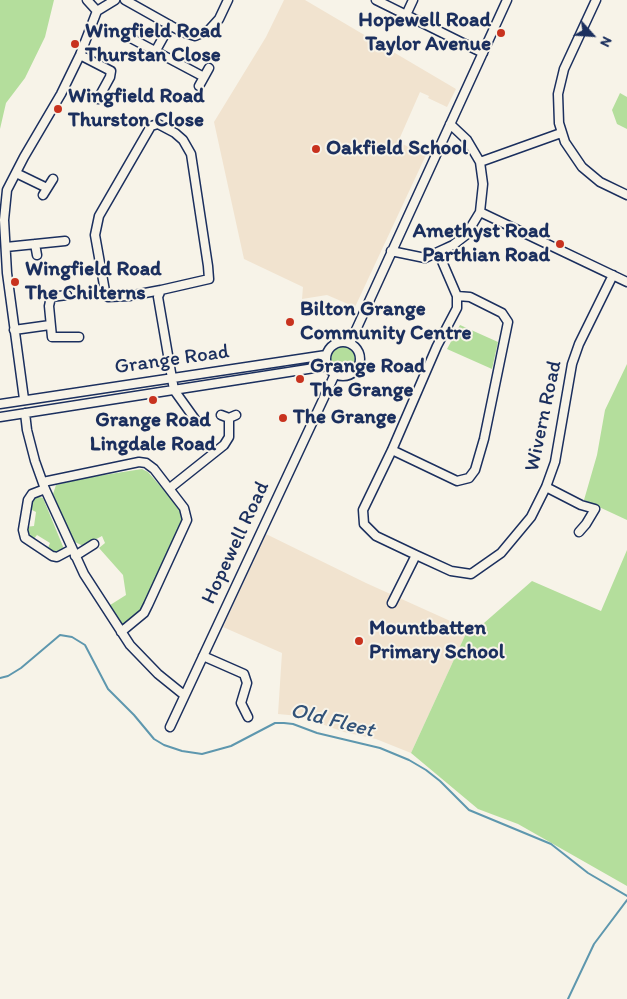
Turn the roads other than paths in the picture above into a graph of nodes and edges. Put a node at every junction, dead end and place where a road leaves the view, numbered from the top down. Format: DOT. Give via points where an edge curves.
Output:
graph roads {
  1 [pos="87,0"];
  2 [pos="115,0"];
  3 [pos="125,0"];
  4 [pos="228,0"];
  5 [pos="376,0"];
  6 [pos="413,0"];
  7 [pos="507,0"];
  8 [pos="596,0"];
  9 [pos="97,11"];
  10 [pos="406,15"];
  11 [pos="170,26"];
  12 [pos="123,34"];
  13 [pos="155,52"];
  14 [pos="483,53"];
  15 [pos="80,55"];
  16 [pos="209,68"];
  17 [pos="204,77"];
  18 [pos="199,86"];
  19 [pos="98,98"];
  20 [pos="450,124"];
  21 [pos="561,133"];
  22 [pos="480,162"];
  23 [pos="16,173"];
  24 [pos="53,179"];
  25 [pos="4,189"];
  26 [pos="627,195"];
  27 [pos="480,212"];
  28 [pos="65,241"];
  29 [pos="35,244"];
  30 [pos="6,247"];
  31 [pos="391,251"];
  32 [pos="438,252"];
  33 [pos="37,255"];
  34 [pos="3,274"];
  35 [pos="613,275"];
  36 [pos="627,282"];
  37 [pos="161,290"];
  38 [pos="67,295"];
  39 [pos="457,296"];
  40 [pos="50,325"];
  41 [pos="14,330"];
  42 [pos="79,337"];
  43 [pos="350,343"];
  44 [pos="326,355"];
  45 [pos="327,366"];
  46 [pos="335,374"];
  47 [pos="171,378"];
  48 [pos="174,390"];
  49 [pos="24,399"];
  50 [pos="0,404"];
  51 [pos="25,413"];
  52 [pos="229,416"];
  53 [pos="0,417"];
  54 [pos="197,422"];
  55 [pos="392,450"];
  56 [pos="44,486"];
  57 [pos="546,487"];
  58 [pos="170,488"];
  59 [pos="579,532"];
  60 [pos="94,544"];
  61 [pos="73,553"];
  62 [pos="416,555"];
  63 [pos="392,603"];
  64 [pos="120,632"];
  65 [pos="203,656"];
  66 [pos="184,695"];
  67 [pos="248,717"];
  68 [pos="170,727"];
  1 -- 9 [label="street"];
  2 -- 9 [label="street"];
  3 -- 11 [label="street"];
  4 -- 11 [label="street" via="219,19 209,30 195,36"];
  5 -- 10 [label="street"];
  6 -- 10 [label="street"];
  7 -- 14 [label="street"];
  8 -- 21 [label="street" via="564,69 559,88"];
  9 -- 15 [label="street"];
  10 -- 14 [label="street"];
  11 -- 13 [label="street"];
  12 -- 13 [label="street"];
  13 -- 17 [label="street"];
  14 -- 20 [label="street"];
  15 -- 19 [label="street" via="111,71"];
  15 -- 23 [label="street"];
  16 -- 17 [label="street"];
  17 -- 18 [label="street"];
  20 -- 22 [label="street" via="467,140"];
  20 -- 31 [label="street"];
  21 -- 22 [label="street"];
  21 -- 26 [label="street" via="576,160 588,172 600,182"];
  22 -- 27 [label="street" via="483,184"];
  23 -- 24 [label="street" via="45,192"];
  23 -- 25 [label="street"];
  25 -- 30 [label="street"];
  27 -- 32 [label="street" via="466,235"];
  27 -- 35 [label="street"];
  28 -- 29 [label="street"];
  29 -- 30 [label="street"];
  29 -- 33 [label="street"];
  30 -- 34 [label="street"];
  31 -- 32 [label="street" via="425,258"];
  31 -- 43 [label="street"];
  32 -- 39 [label="street"];
  34 -- 41 [label="street"];
  35 -- 36 [label="street"];
  35 -- 57 [label="street, Wivern Road" via="572,364 555,462"];
  37 -- 37 [label="street" via="209,280 191,154 184,140 158,124 151,126 98,216 95,235 108,297"];
  37 -- 47 [label="street" via="158,297"];
  38 -- 40 [label="street" via="51,297 48,306"];
  39 -- 55 [label="street, Wivern Road" via="456,308"];
  39 -- 55 [label="street" via="470,298 502,313 508,322 475,470 469,478 457,481"];
  40 -- 41 [label="street"];
  40 -- 42 [label="street" via="52,338"];
  41 -- 49 [label="street"];
  43 -- 44 [label="street" via="335,343"];
  43 -- 46 [label="street" via="359,355 358,366 346,375"];
  44 -- 45 [label="street"];
  44 -- 47 [label="street, Grange Road"];
  45 -- 46 [label="street"];
  45 -- 48 [label="street, Grange Road"];
  46 -- 65 [label="street, Hopewell Road"];
  47 -- 48 [label="street"];
  47 -- 49 [label="street, Grange Road"];
  48 -- 51 [label="street, Grange Road"];
  48 -- 54 [label="street, Grange Road"];
  49 -- 50 [label="street, Grange Road"];
  51 -- 53 [label="street, Grange Road"];
  51 -- 56 [label="street"];
  52 -- 58 [label="street" via="229,436 224,445"];
  55 -- 62 [label="street, Wivern Road" via="363,510 364,524 376,536"];
  56 -- 58 [label="street" via="139,462 154,469"];
  56 -- 61 [label="street"];
  56 -- 61 [label="street" via="28,500 23,530 25,538 52,556"];
  57 -- 59 [label="street" via="595,509"];
  57 -- 62 [label="street, Wivern Road" via="531,517 501,553 471,574 451,571"];
  58 -- 64 [label="street" via="184,508 187,520 144,613"];
  60 -- 61 [label="street"];
  61 -- 64 [label="street"];
  62 -- 63 [label="street"];
  64 -- 66 [label="street" via="142,659"];
  65 -- 66 [label="street, Hopewell Road"];
  65 -- 67 [label="street" via="244,674 247,683 241,703"];
  66 -- 68 [label="street, Hopewell Road"];
}
